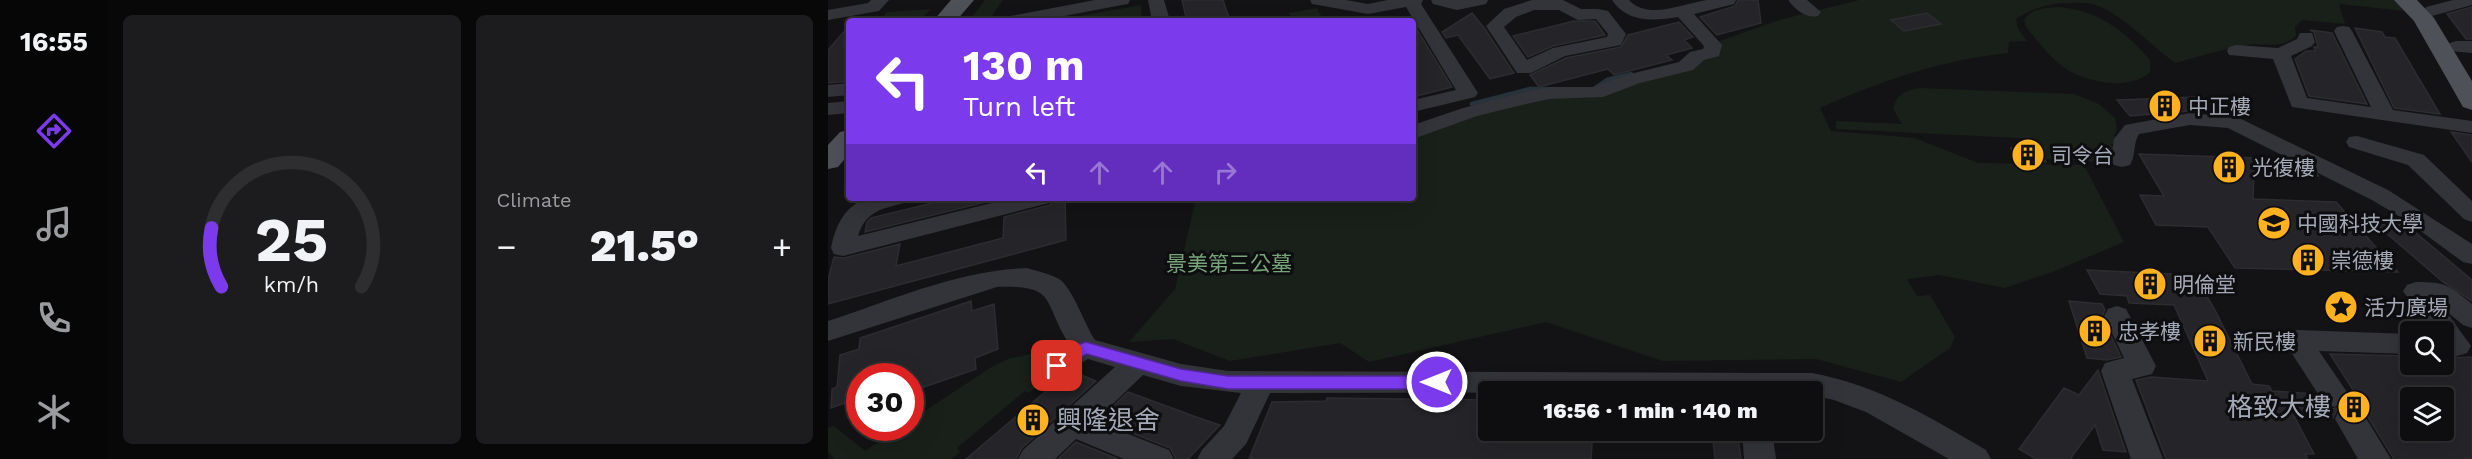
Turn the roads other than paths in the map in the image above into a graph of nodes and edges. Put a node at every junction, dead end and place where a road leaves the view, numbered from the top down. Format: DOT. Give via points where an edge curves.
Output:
graph roads {
  1 [pos="881,0"];
  2 [pos="963,0"];
  3 [pos="975,0"];
  4 [pos="1023,0"];
  5 [pos="1122,0"];
  6 [pos="1156,0"];
  7 [pos="1318,0"];
  8 [pos="1439,0"];
  9 [pos="1480,0"];
  10 [pos="1620,0"];
  11 [pos="1728,0"];
  12 [pos="1796,0"];
  13 [pos="2405,0"];
  14 [pos="2472,0"];
  15 [pos="1413,1"];
  16 [pos="1530,3"];
  17 [pos="2429,5"];
  18 [pos="1682,11"];
  19 [pos="1812,12"];
  20 [pos="828,15"];
  21 [pos="947,18"];
  22 [pos="960,18"];
  23 [pos="1016,18"];
  24 [pos="1027,18"];
  25 [pos="1160,18"];
  26 [pos="2343,31"];
  27 [pos="2306,37"];
  28 [pos="2464,47"];
  29 [pos="2236,51"];
  30 [pos="2281,54"];
  31 [pos="2472,72"];
  32 [pos="846,89"];
  33 [pos="828,91"];
  34 [pos="2472,102"];
  35 [pos="1416,105"];
  36 [pos="846,108"];
  37 [pos="828,109"];
  38 [pos="2385,115"];
  39 [pos="2472,127"];
  40 [pos="1416,132"];
  41 [pos="846,141"];
  42 [pos="2357,142"];
  43 [pos="846,156"];
  44 [pos="2122,160"];
  45 [pos="828,161"];
  46 [pos="828,175"];
  47 [pos="884,201"];
  48 [pos="1029,201"];
  49 [pos="2472,214"];
  50 [pos="2472,256"];
  51 [pos="2117,316"];
  52 [pos="2472,318"];
  53 [pos="2438,321"];
  54 [pos="828,331"];
  55 [pos="2400,344"];
  56 [pos="1086,348"];
  57 [pos="1137,363"];
  58 [pos="1046,375"];
  59 [pos="1260,382"];
  60 [pos="1478,384"];
  61 [pos="1823,387"];
  62 [pos="1071,424"];
  63 [pos="1758,441"];
  64 [pos="1034,459"];
  65 [pos="1158,459"];
  66 [pos="1213,459"];
  67 [pos="1760,459"];
  68 [pos="1975,459"];
  69 [pos="2147,459"];
  70 [pos="2375,459"];
  1 -- 20 [label="street" via="873,7"];
  2 -- 21 [label="main road"];
  3 -- 22 [label="main road"];
  4 -- 23 [label="street" via="1016,6"];
  5 -- 24 [label="street"];
  6 -- 25 [label="street"];
  7 -- 15 [label="street" via="1368,9"];
  8 -- 9 [label="street" via="1456,5"];
  10 -- 18 [label="street" via="1636,13"];
  11 -- 18 [label="street"];
  12 -- 19 [label="street"];
  13 -- 34 [label="main road" via="2423,18"];
  14 -- 17 [label="street"];
  15 -- 35 [label="street" via="1468,93"];
  16 -- 16 [label="street" via="1495,26 1524,69 1560,52 1615,41 1617,34 1606,15 1578,15 1563,5"];
  17 -- 28 [label="main road"];
  18 -- 40 [label="street" via="1713,47 1686,66 1596,93 1549,93 1525,98"];
  26 -- 38 [label="street"];
  27 -- 30 [label="street" via="2306,42"];
  28 -- 31 [label="main road"];
  29 -- 30 [label="street"];
  30 -- 38 [label="street" via="2299,103"];
  32 -- 33 [label="street"];
  36 -- 37 [label="street"];
  38 -- 39 [label="street"];
  41 -- 45 [label="main road"];
  42 -- 49 [label="street" via="2416,160"];
  43 -- 46 [label="main road"];
  44 -- 50 [label="street" via="2132,129 2190,118 2232,122 2380,195"];
  47 -- 48 [label="street" via="865,206 847,227 843,248"];
  51 -- 69 [label="street" via="2142,366 2115,371"];
  52 -- 53 [label="street" via="2439,291 2416,291"];
  54 -- 56 [label="street" via="971,284 1027,277 1050,286 1058,294"];
  55 -- 70 [label="street" via="2297,340"];
  56 -- 57 [label="street"];
  56 -- 58 [label="street"];
  57 -- 59 [label="street" via="1201,379"];
  57 -- 62 [label="street"];
  59 -- 60 [label="street"];
  59 -- 66 [label="street" via="1235,435"];
  61 -- 68 [label="street" via="1892,411"];
  62 -- 64 [label="street"];
  62 -- 65 [label="street"];
  63 -- 67 [label="street"];
}
